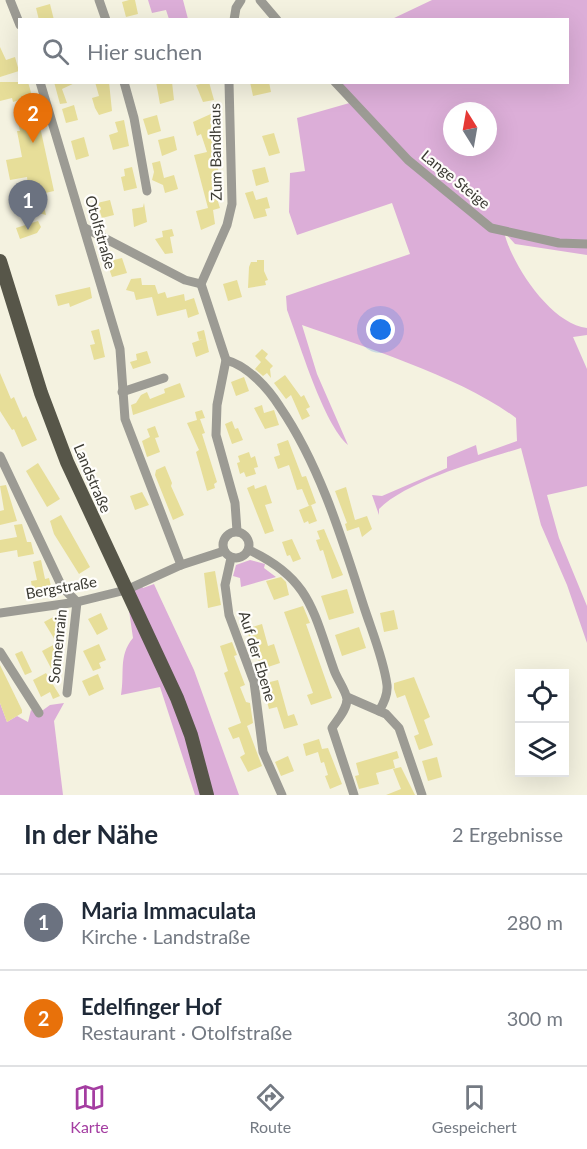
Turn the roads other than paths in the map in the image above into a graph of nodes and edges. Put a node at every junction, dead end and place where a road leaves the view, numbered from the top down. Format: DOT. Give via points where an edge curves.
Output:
graph roads {
  1 [pos="10,0"];
  2 [pos="99,0"];
  3 [pos="241,0"];
  4 [pos="260,0"];
  5 [pos="104,18"];
  6 [pos="234,18"];
  7 [pos="275,18"];
  8 [pos="18,19"];
  9 [pos="41,84"];
  10 [pos="125,84"];
  11 [pos="229,84"];
  12 [pos="337,84"];
  13 [pos="147,191"];
  14 [pos="85,228"];
  15 [pos="587,244"];
  16 [pos="0,261"];
  17 [pos="201,284"];
  18 [pos="226,360"];
  19 [pos="164,378"];
  20 [pos="122,392"];
  21 [pos="0,456"];
  22 [pos="237,531"];
  23 [pos="249,550"];
  24 [pos="228,554"];
  25 [pos="182,565"];
  26 [pos="126,590"];
  27 [pos="77,602"];
  28 [pos="0,612"];
  29 [pos="0,652"];
  30 [pos="67,693"];
  31 [pos="347,697"];
  32 [pos="379,711"];
  33 [pos="39,713"];
  34 [pos="207,795"];
  35 [pos="282,795"];
  36 [pos="354,795"];
  37 [pos="423,795"];
  1 -- 8 [label="street"];
  2 -- 5 [label="street"];
  3 -- 6 [label="street"];
  4 -- 7 [label="street"];
  9 -- 14 [label="street, Otolfstraße"];
  10 -- 13 [label="street"];
  11 -- 17 [label="street, Zum Bandhaus" via="232,204"];
  12 -- 15 [label="street, Lange Steige" via="408,160 491,228 559,243"];
  14 -- 17 [label="street" via="185,280"];
  14 -- 20 [label="street, Otolfstraße" via="120,349"];
  16 -- 26 [label="main road, Landstraße" via="63,452"];
  17 -- 18 [label="street"];
  18 -- 22 [label="street" via="216,435 235,503"];
  18 -- 32 [label="street" via="255,377 279,405 305,452 346,551 374,636 387,686 386,700"];
  19 -- 20 [label="street"];
  20 -- 25 [label="street, Otolfstraße" via="125,419"];
  21 -- 27 [label="street" via="62,587"];
  22 -- 23 [label="street" via="248,538"];
  22 -- 24 [label="street" via="225,537"];
  23 -- 24 [label="street" via="242,557"];
  23 -- 31 [label="street" via="289,574 305,592"];
  24 -- 25 [label="street"];
  24 -- 35 [label="street, Auf der Ebene" via="225,585 229,615 254,682 263,752"];
  25 -- 26 [label="street"];
  26 -- 27 [label="street, Bergstraße"];
  26 -- 34 [label="main road, Landstraße" via="177,698"];
  27 -- 28 [label="street, Bergstraße"];
  27 -- 30 [label="street, Sonnenrain"];
  29 -- 33 [label="street"];
  31 -- 32 [label="street"];
  31 -- 36 [label="street" via="346,707 332,728"];
  32 -- 37 [label="street" via="399,728"];
}
